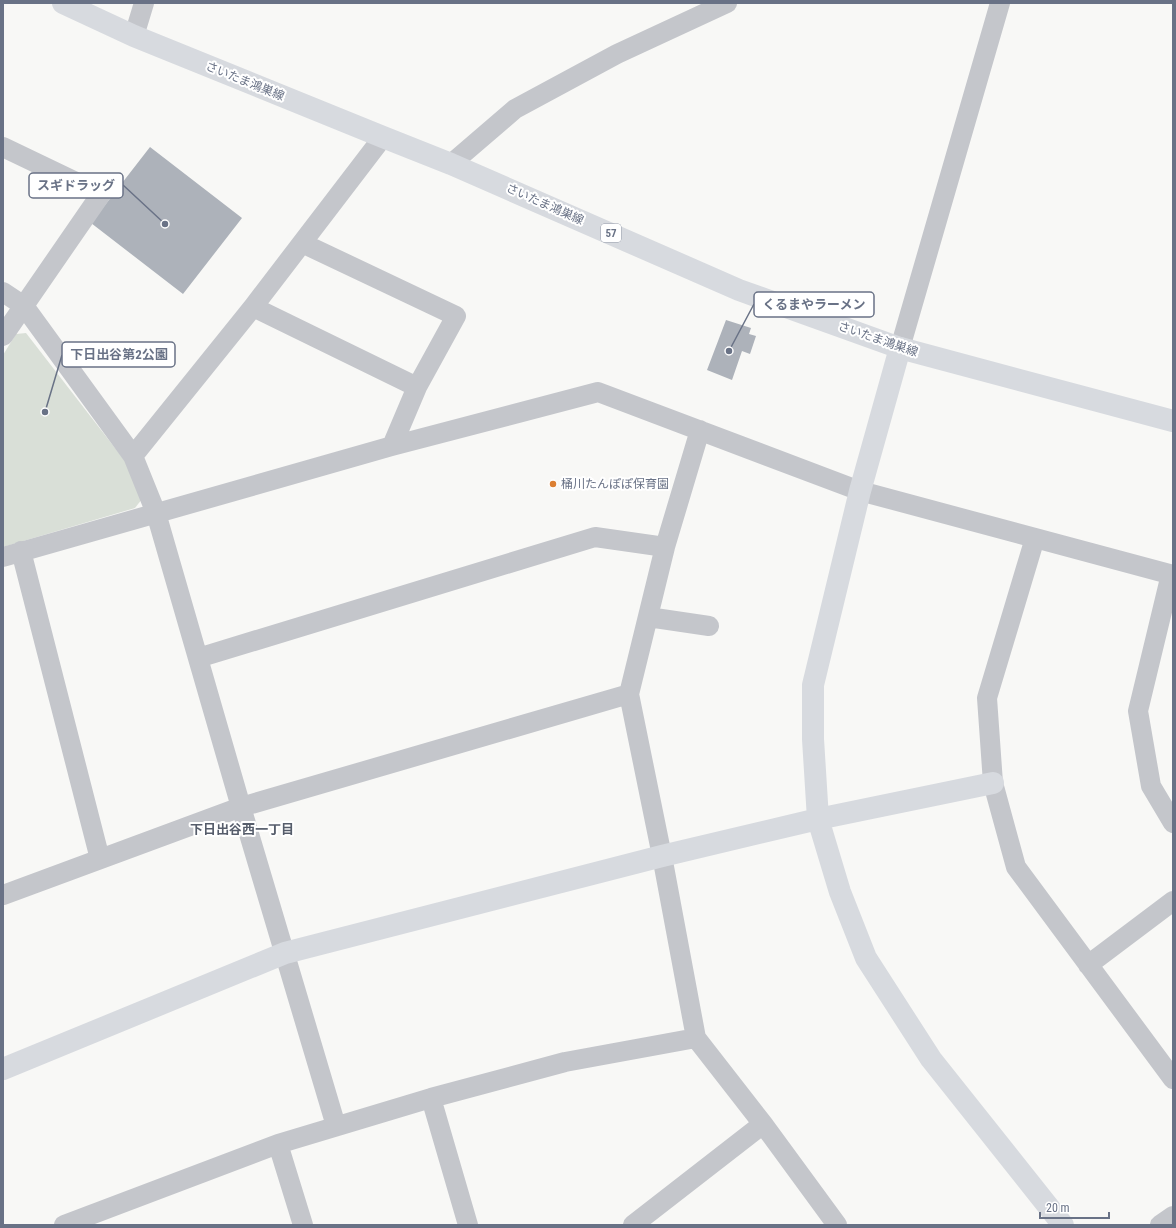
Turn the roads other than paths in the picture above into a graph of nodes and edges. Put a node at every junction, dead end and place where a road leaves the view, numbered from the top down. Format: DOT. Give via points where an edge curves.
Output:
graph roads {
  1 [pos="63,3"];
  2 [pos="144,3"];
  3 [pos="727,3"];
  4 [pos="1000,3"];
  5 [pos="134,36"];
  6 [pos="383,137"];
  7 [pos="3,147"];
  8 [pos="451,164"];
  9 [pos="302,243"];
  10 [pos="3,292"];
  11 [pos="24,306"];
  12 [pos="253,307"];
  13 [pos="3,336"];
  14 [pos="900,348"];
  15 [pos="417,387"];
  16 [pos="1172,416"];
  17 [pos="700,430"];
  18 [pos="392,446"];
  19 [pos="133,456"];
  20 [pos="860,491"];
  21 [pos="156,513"];
  22 [pos="1035,538"];
  23 [pos="665,547"];
  24 [pos="12,554"];
  25 [pos="1172,575"];
  26 [pos="648,617"];
  27 [pos="709,626"];
  28 [pos="198,658"];
  29 [pos="629,694"];
  30 [pos="993,783"];
  31 [pos="241,807"];
  32 [pos="818,819"];
  33 [pos="1173,823"];
  34 [pos="662,856"];
  35 [pos="100,859"];
  36 [pos="3,895"];
  37 [pos="1173,900"];
  38 [pos="285,953"];
  39 [pos="1088,965"];
  40 [pos="696,1038"];
  41 [pos="3,1069"];
  42 [pos="1173,1079"];
  43 [pos="431,1098"];
  44 [pos="763,1124"];
  45 [pos="336,1126"];
  46 [pos="278,1144"];
  47 [pos="1173,1216"];
  48 [pos="64,1225"];
  49 [pos="303,1225"];
  50 [pos="468,1225"];
  51 [pos="633,1225"];
  52 [pos="838,1225"];
  53 [pos="1062,1225"];
  54 [pos="1160,1225"];
  1 -- 5 [label="street, さいたま鴻巣線 / 57"];
  2 -- 5 [label="street"];
  3 -- 8 [label="street" via="617,54 515,109"];
  4 -- 14 [label="street"];
  5 -- 6 [label="street, さいたま鴻巣線 / 57"];
  6 -- 8 [label="street, さいたま鴻巣線 / 57"];
  6 -- 9 [label="street"];
  7 -- 11 [label="street" via="101,194"];
  8 -- 14 [label="street, さいたま鴻巣線 / 57" via="739,290"];
  9 -- 12 [label="street"];
  9 -- 15 [label="street" via="456,316"];
  10 -- 11 [label="street"];
  11 -- 13 [label="street"];
  11 -- 19 [label="street"];
  12 -- 15 [label="street"];
  12 -- 19 [label="street"];
  14 -- 16 [label="street, さいたま鴻巣線 / 57"];
  14 -- 20 [label="street"];
  15 -- 18 [label="street"];
  17 -- 18 [label="street" via="598,392"];
  17 -- 20 [label="street"];
  17 -- 23 [label="street"];
  18 -- 21 [label="street"];
  19 -- 21 [label="street"];
  20 -- 22 [label="street"];
  20 -- 32 [label="street" via="813,685 813,739"];
  21 -- 24 [label="street"];
  21 -- 28 [label="street"];
  22 -- 25 [label="street"];
  22 -- 30 [label="street" via="987,698"];
  23 -- 26 [label="street"];
  23 -- 28 [label="street" via="595,537"];
  24 -- 35 [label="street"];
  25 -- 33 [label="street" via="1138,711 1151,786"];
  26 -- 27 [label="street"];
  26 -- 29 [label="street"];
  28 -- 31 [label="street"];
  29 -- 31 [label="street"];
  29 -- 34 [label="street"];
  30 -- 32 [label="street"];
  30 -- 39 [label="street" via="1016,867"];
  31 -- 35 [label="street"];
  31 -- 38 [label="street"];
  32 -- 34 [label="street"];
  32 -- 53 [label="street" via="840,892 866,958 931,1059"];
  34 -- 38 [label="street"];
  34 -- 40 [label="street"];
  35 -- 36 [label="street"];
  37 -- 39 [label="street"];
  38 -- 41 [label="street"];
  38 -- 45 [label="street"];
  39 -- 42 [label="street"];
  40 -- 43 [label="street" via="565,1062"];
  40 -- 44 [label="street"];
  43 -- 45 [label="street"];
  43 -- 50 [label="street"];
  44 -- 51 [label="street"];
  44 -- 52 [label="street"];
  45 -- 46 [label="street"];
  46 -- 48 [label="street"];
  46 -- 49 [label="street"];
  47 -- 54 [label="street"];
}
